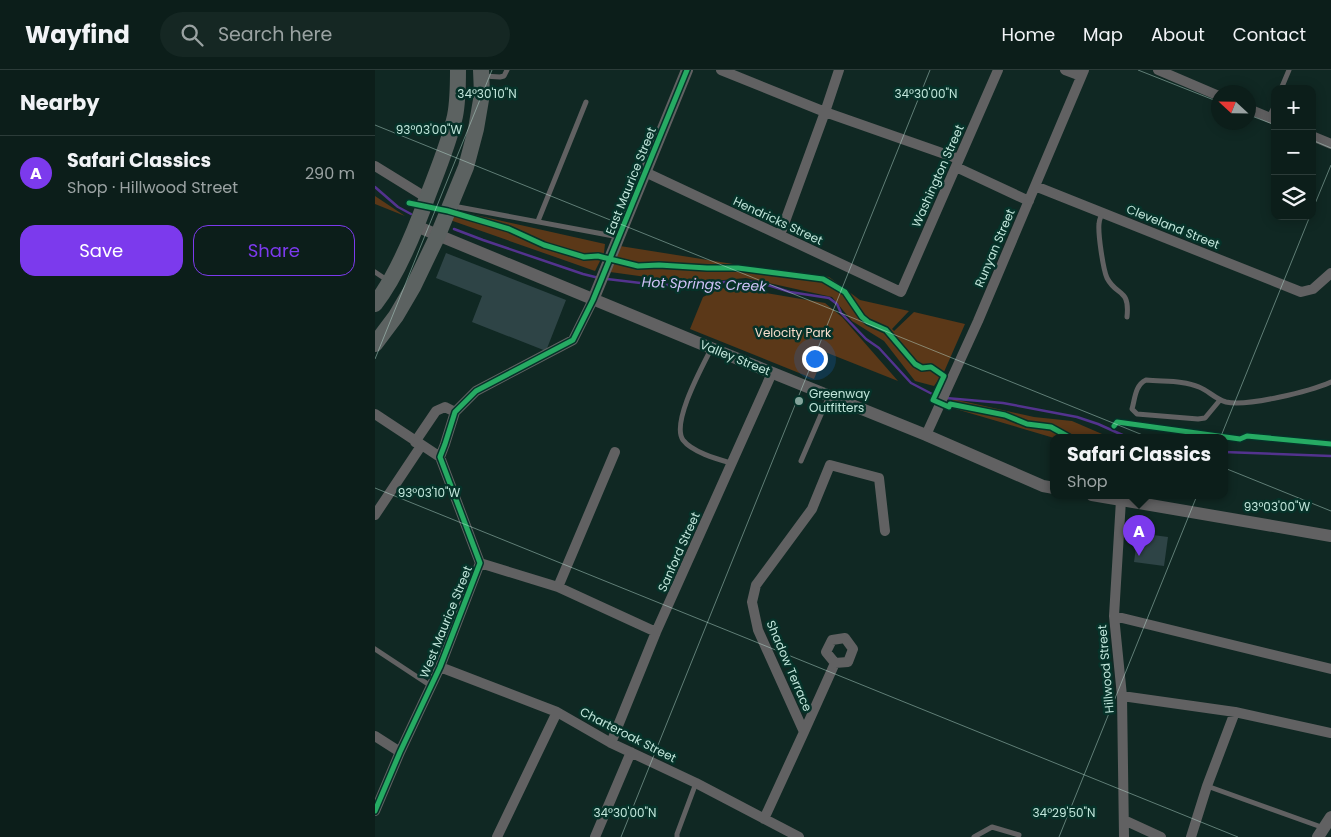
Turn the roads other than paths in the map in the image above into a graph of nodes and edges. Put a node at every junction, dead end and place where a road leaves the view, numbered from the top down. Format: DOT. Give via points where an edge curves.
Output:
graph roads {
  1 [pos="458,70"];
  2 [pos="507,70"];
  3 [pos="687,70"];
  4 [pos="721,70"];
  5 [pos="839,70"];
  6 [pos="998,70"];
  7 [pos="1065,70"];
  8 [pos="1158,70"];
  9 [pos="1289,70"];
  10 [pos="481,73"];
  11 [pos="1082,73"];
  12 [pos="1283,85"];
  13 [pos="1211,93"];
  14 [pos="586,102"];
  15 [pos="1256,111"];
  16 [pos="825,112"];
  17 [pos="1271,118"];
  18 [pos="1316,138"];
  19 [pos="1331,144"];
  20 [pos="957,163"];
  21 [pos="375,166"];
  22 [pos="645,172"];
  23 [pos="1035,186"];
  24 [pos="427,198"];
  25 [pos="1029,201"];
  26 [pos="450,206"];
  27 [pos="1102,212"];
  28 [pos="538,222"];
  29 [pos="416,226"];
  30 [pos="438,234"];
  31 [pos="619,236"];
  32 [pos="780,236"];
  33 [pos="375,272"];
  34 [pos="1331,273"];
  35 [pos="390,281"];
  36 [pos="901,292"];
  37 [pos="596,294"];
  38 [pos="375,304"];
  39 [pos="1127,317"];
  40 [pos="375,343"];
  41 [pos="711,348"];
  42 [pos="772,373"];
  43 [pos="1331,382"];
  44 [pos="829,396"];
  45 [pos="1220,400"];
  46 [pos="455,412"];
  47 [pos="375,414"];
  48 [pos="925,435"];
  49 [pos="418,444"];
  50 [pos="615,452"];
  51 [pos="440,458"];
  52 [pos="801,461"];
  53 [pos="732,464"];
  54 [pos="1050,487"];
  55 [pos="1115,499"];
  56 [pos="1121,500"];
  57 [pos="375,515"];
  58 [pos="885,531"];
  59 [pos="1331,536"];
  60 [pos="480,563"];
  61 [pos="558,587"];
  62 [pos="1114,616"];
  63 [pos="656,632"];
  64 [pos="375,649"];
  65 [pos="835,663"];
  66 [pos="440,667"];
  67 [pos="1331,669"];
  68 [pos="431,686"];
  69 [pos="1122,696"];
  70 [pos="557,712"];
  71 [pos="1235,712"];
  72 [pos="805,732"];
  73 [pos="1331,733"];
  74 [pos="375,736"];
  75 [pos="611,743"];
  76 [pos="400,752"];
  77 [pos="631,752"];
  78 [pos="696,783"];
  79 [pos="1207,786"];
  80 [pos="375,811"];
  81 [pos="764,819"];
  82 [pos="1124,820"];
  83 [pos="1324,828"];
  84 [pos="1019,835"];
  85 [pos="497,837"];
  86 [pos="595,837"];
  87 [pos="677,837"];
  88 [pos="799,837"];
  89 [pos="974,837"];
  90 [pos="1124,837"];
  91 [pos="1161,837"];
  92 [pos="1191,837"];
  1 -- 24 [label="main road" via="455,114 445,152"];
  2 -- 10 [label="lane" via="501,77"];
  3 -- 22 [label="street, East Maurice Street"];
  4 -- 16 [label="street"];
  5 -- 16 [label="street"];
  6 -- 20 [label="street, Washington Street"];
  7 -- 11 [label="street"];
  8 -- 13 [label="street"];
  9 -- 12 [label="lane"];
  10 -- 26 [label="main road" via="482,94 476,129 466,167"];
  11 -- 23 [label="street, Runyan Street"];
  14 -- 28 [label="lane"];
  15 -- 17 [label="street"];
  16 -- 20 [label="street"];
  16 -- 32 [label="street"];
  18 -- 19 [label="street"];
  20 -- 25 [label="street"];
  20 -- 36 [label="street, Washington Street"];
  21 -- 24 [label="street"];
  22 -- 31 [label="street, East Maurice Street"];
  22 -- 32 [label="street, Hendricks Street"];
  23 -- 25 [label="street, Runyan Street"];
  23 -- 27 [label="street, Cleveland Street"];
  24 -- 29 [label="main road"];
  25 -- 48 [label="street, Runyan Street"];
  26 -- 28 [label="lane"];
  26 -- 30 [label="main road"];
  27 -- 34 [label="street, Cleveland Street" via="1301,292 1313,289"];
  27 -- 39 [label="lane" via="1099,224 1106,277 1127,301"];
  28 -- 31 [label="lane"];
  29 -- 30 [label="street, Valley Street"];
  29 -- 35 [label="main road"];
  30 -- 37 [label="street, Valley Street"];
  30 -- 40 [label="main road" via="413,288"];
  31 -- 37 [label="street, East Maurice Street"];
  32 -- 36 [label="street, Hendricks Street"];
  33 -- 35 [label="lane"];
  35 -- 38 [label="main road"];
  37 -- 41 [label="street, Valley Street"];
  37 -- 46 [label="street" via="573,340 476,391"];
  41 -- 42 [label="street, Valley Street"];
  41 -- 53 [label="lane" via="687,402 680,429 683,439 697,450"];
  42 -- 44 [label="street, Valley Street"];
  42 -- 53 [label="street, Sanford Street"];
  43 -- 45 [label="lane" via="1319,388 1272,398 1239,403"];
  44 -- 48 [label="street, Valley Street"];
  44 -- 52 [label="lane"];
  45 -- 45 [label="lane" via="1198,386 1146,380 1139,385 1132,409 1137,414 1199,419 1205,418"];
  46 -- 49 [label="street" via="445,407 436,412"];
  46 -- 51 [label="street"];
  47 -- 49 [label="street"];
  48 -- 54 [label="street, Valley Street"];
  49 -- 51 [label="street"];
  49 -- 57 [label="street"];
  50 -- 61 [label="street"];
  51 -- 60 [label="street, West Maurice Street"];
  53 -- 63 [label="street, Sanford Street"];
  55 -- 56 [label="street"];
  56 -- 59 [label="street"];
  56 -- 62 [label="street, Hillwood Street"];
  58 -- 72 [label="street, Shadow Terrace" via="879,478 830,465 812,509 756,585 752,602 758,630"];
  60 -- 61 [label="street"];
  60 -- 66 [label="street, West Maurice Street"];
  61 -- 63 [label="street"];
  62 -- 67 [label="street"];
  62 -- 69 [label="street, Hillwood Street"];
  63 -- 75 [label="street, Sanford Street"];
  64 -- 68 [label="lane"];
  65 -- 72 [label="street"];
  66 -- 68 [label="street, West Maurice Street"];
  66 -- 70 [label="street, Charteroak Street"];
  68 -- 76 [label="street, West Maurice Street"];
  69 -- 71 [label="street"];
  69 -- 82 [label="street, Hillwood Street"];
  70 -- 75 [label="street, Charteroak Street"];
  70 -- 85 [label="street"];
  71 -- 73 [label="street"];
  71 -- 79 [label="street"];
  72 -- 81 [label="street"];
  74 -- 76 [label="street"];
  75 -- 77 [label="street, Charteroak Street"];
  76 -- 80 [label="street, West Maurice Street"];
  77 -- 78 [label="street, Charteroak Street"];
  77 -- 86 [label="street"];
  78 -- 81 [label="street, Charteroak Street"];
  78 -- 87 [label="lane"];
  79 -- 83 [label="lane"];
  79 -- 92 [label="street"];
  81 -- 88 [label="street, Charteroak Street"];
  82 -- 90 [label="street, Hillwood Street"];
  82 -- 91 [label="street"];
  84 -- 89 [label="lane" via="992,827"];
}
